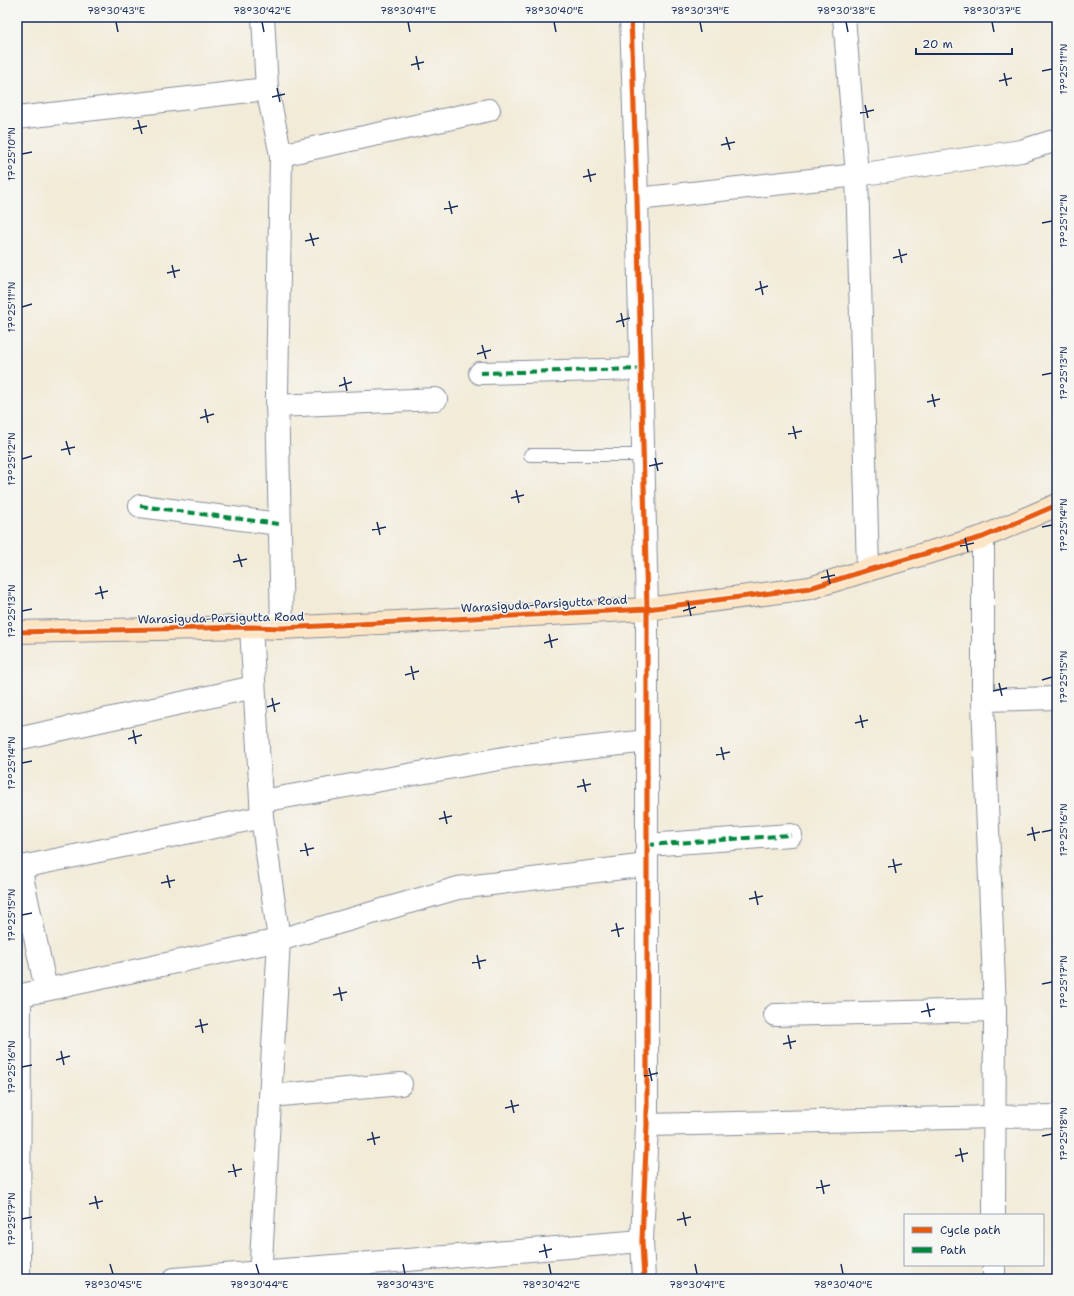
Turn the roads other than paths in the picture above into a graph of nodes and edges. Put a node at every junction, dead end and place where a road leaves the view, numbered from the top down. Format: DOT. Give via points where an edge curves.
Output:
graph roads {
  1 [pos="263,17"];
  2 [pos="631,17"];
  3 [pos="844,17"];
  4 [pos="267,89"];
  5 [pos="489,110"];
  6 [pos="17,118"];
  7 [pos="1057,140"];
  8 [pos="281,155"];
  9 [pos="858,175"];
  10 [pos="637,200"];
  11 [pos="641,369"];
  12 [pos="480,373"];
  13 [pos="436,399"];
  14 [pos="277,406"];
  15 [pos="643,454"];
  16 [pos="530,455"];
  17 [pos="1057,505"];
  18 [pos="140,506"];
  19 [pos="284,510"];
  20 [pos="983,537"];
  21 [pos="868,570"];
  22 [pos="647,609"];
  23 [pos="251,627"];
  24 [pos="282,628"];
  25 [pos="17,632"];
  26 [pos="254,687"];
  27 [pos="1057,698"];
  28 [pos="983,700"];
  29 [pos="17,739"];
  30 [pos="647,741"];
  31 [pos="262,809"];
  32 [pos="791,835"];
  33 [pos="647,855"];
  34 [pos="19,868"];
  35 [pos="279,940"];
  36 [pos="46,989"];
  37 [pos="18,995"];
  38 [pos="995,1010"];
  39 [pos="776,1016"];
  40 [pos="401,1084"];
  41 [pos="270,1096"];
  42 [pos="1057,1116"];
  43 [pos="994,1117"];
  44 [pos="647,1125"];
  45 [pos="994,1214"];
  46 [pos="642,1241"];
  47 [pos="994,1266"];
  48 [pos="260,1275"];
  49 [pos="19,1279"];
  50 [pos="174,1279"];
  51 [pos="644,1279"];
  52 [pos="994,1279"];
  1 -- 4 [label="street"];
  2 -- 10 [label="street"];
  3 -- 9 [label="street"];
  4 -- 6 [label="street"];
  4 -- 8 [label="street"];
  5 -- 8 [label="street"];
  7 -- 9 [label="street" via="1021,151"];
  8 -- 14 [label="street"];
  9 -- 10 [label="street"];
  9 -- 21 [label="street"];
  10 -- 11 [label="street"];
  11 -- 12 [label="street"];
  11 -- 15 [label="street"];
  13 -- 14 [label="street"];
  14 -- 19 [label="street"];
  15 -- 16 [label="lane"];
  15 -- 22 [label="street"];
  17 -- 20 [label="street, Warasiguda-Parsigutta Road"];
  18 -- 19 [label="street"];
  19 -- 24 [label="street"];
  20 -- 21 [label="street, Warasiguda-Parsigutta Road"];
  20 -- 28 [label="street"];
  21 -- 22 [label="street, Warasiguda-Parsigutta Road" via="810,588"];
  22 -- 24 [label="street, Warasiguda-Parsigutta Road"];
  22 -- 30 [label="street"];
  23 -- 24 [label="street, Warasiguda-Parsigutta Road"];
  23 -- 25 [label="street, Warasiguda-Parsigutta Road"];
  23 -- 26 [label="street"];
  26 -- 29 [label="street"];
  26 -- 31 [label="street"];
  27 -- 28 [label="street"];
  28 -- 38 [label="street"];
  30 -- 31 [label="street" via="515,756"];
  30 -- 33 [label="street"];
  31 -- 34 [label="street"];
  31 -- 35 [label="street"];
  32 -- 33 [label="street"];
  33 -- 35 [label="street" via="458,888"];
  33 -- 44 [label="street"];
  34 -- 36 [label="street"];
  35 -- 36 [label="street"];
  35 -- 41 [label="street"];
  36 -- 37 [label="street"];
  37 -- 49 [label="street"];
  38 -- 39 [label="street"];
  38 -- 43 [label="street"];
  40 -- 41 [label="street"];
  41 -- 48 [label="street"];
  42 -- 43 [label="street"];
  43 -- 44 [label="street"];
  43 -- 45 [label="street"];
  44 -- 46 [label="street"];
  46 -- 48 [label="street"];
  46 -- 51 [label="street"];
  47 -- 52 [label="street"];
  48 -- 50 [label="street"];
}
